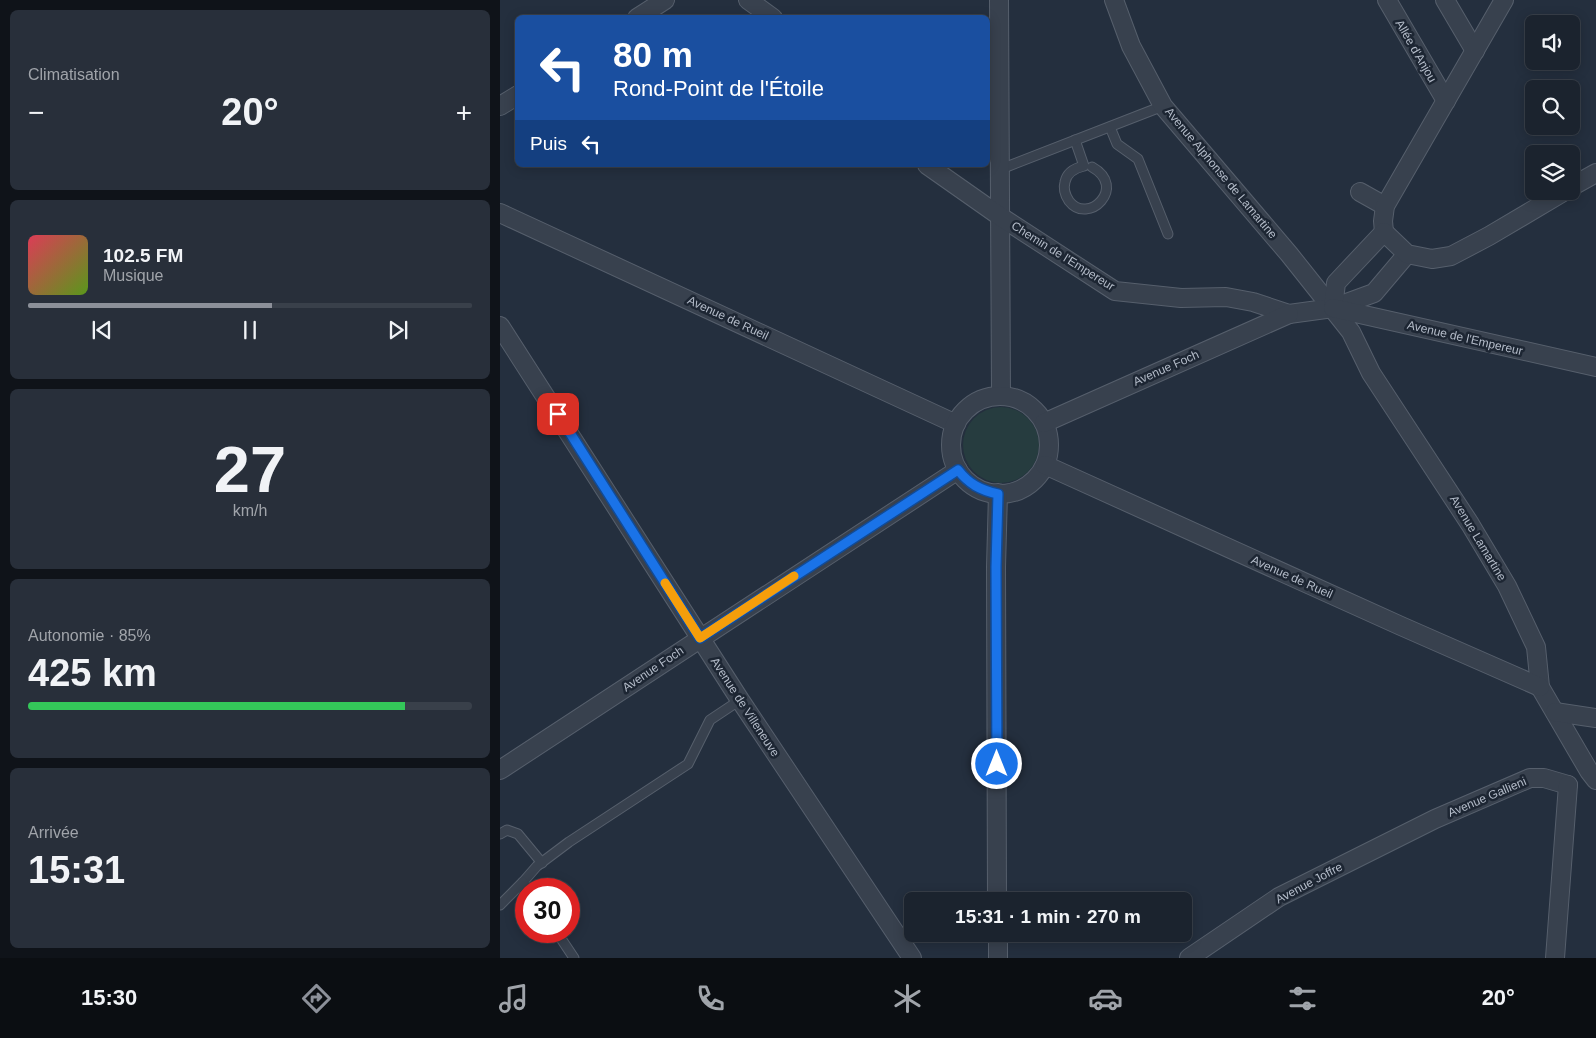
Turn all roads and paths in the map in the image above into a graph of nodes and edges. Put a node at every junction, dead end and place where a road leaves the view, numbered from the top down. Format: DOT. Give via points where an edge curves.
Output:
graph roads {
  1 [pos="664,0"];
  2 [pos="748,0"];
  3 [pos="999,0"];
  4 [pos="1114,0"];
  5 [pos="1387,0"];
  6 [pos="1445,0"];
  7 [pos="1504,0"];
  8 [pos="642,15"];
  9 [pos="769,15"];
  10 [pos="1475,51"];
  11 [pos="515,97"];
  12 [pos="1446,101"];
  13 [pos="500,106"];
  14 [pos="1164,106"];
  15 [pos="1110,127"];
  16 [pos="1075,140"];
  17 [pos="930,167"];
  18 [pos="1092,167"];
  19 [pos="1001,169"];
  20 [pos="1596,173"];
  21 [pos="1580,182"];
  22 [pos="1360,192"];
  23 [pos="1550,200"];
  24 [pos="1385,206"];
  25 [pos="500,213"];
  26 [pos="1001,216"];
  27 [pos="1384,232"];
  28 [pos="1168,234"];
  29 [pos="1407,254"];
  30 [pos="1333,308"];
  31 [pos="1289,314"];
  32 [pos="500,326"];
  33 [pos="1596,367"];
  34 [pos="1001,396"];
  35 [pos="1044,423"];
  36 [pos="956,424"];
  37 [pos="1045,465"];
  38 [pos="958,470"];
  39 [pos="998,494"];
  40 [pos="700,638"];
  41 [pos="1540,687"];
  42 [pos="740,700"];
  43 [pos="1555,712"];
  44 [pos="1596,718"];
  45 [pos="500,770"];
  46 [pos="1592,776"];
  47 [pos="1568,785"];
  48 [pos="1435,819"];
  49 [pos="500,834"];
  50 [pos="542,863"];
  51 [pos="530,878"];
  52 [pos="998,892"];
  53 [pos="515,893"];
  54 [pos="500,905"];
  55 [pos="998,942"];
  56 [pos="564,943"];
  57 [pos="574,958"];
  58 [pos="912,958"];
  59 [pos="998,958"];
  60 [pos="1189,958"];
  61 [pos="1555,958"];
  1 -- 8 [label="street"];
  2 -- 9 [label="street"];
  3 -- 19 [label="street"];
  4 -- 14 [label="street, Avenue Alphonse de Lamartine" via="1131,46"];
  5 -- 12 [label="street, Allée d'Anjou"];
  6 -- 10 [label="street"];
  7 -- 10 [label="street"];
  10 -- 12 [label="street"];
  11 -- 13 [label="street"];
  12 -- 24 [label="street"];
  14 -- 15 [label="lane"];
  14 -- 30 [label="street, Avenue Alphonse de Lamartine"];
  15 -- 16 [label="lane"];
  15 -- 28 [label="lane" via="1116,144 1138,159"];
  16 -- 18 [label="lane" via="1084,166 1069,173 1064,188 1071,204 1079,208 1095,207 1106,194 1105,178"];
  16 -- 19 [label="lane"];
  17 -- 26 [label="street, Chemin de l'Empereur"];
  19 -- 26 [label="street"];
  20 -- 21 [label="street"];
  22 -- 24 [label="street"];
  23 -- 29 [label="street" via="1451,256 1432,259"];
  24 -- 27 [label="street"];
  25 -- 36 [label="street, Avenue de Rueil"];
  26 -- 31 [label="street, Chemin de l'Empereur" via="1115,291 1181,298 1226,297"];
  26 -- 34 [label="street"];
  27 -- 29 [label="street"];
  27 -- 30 [label="street" via="1336,283"];
  29 -- 30 [label="street" via="1374,293"];
  30 -- 31 [label="street, Chemin de l'Empereur"];
  30 -- 33 [label="street, Avenue de l'Empereur"];
  30 -- 41 [label="street, Avenue Lamartine" via="1351,332 1371,373 1507,586 1536,648"];
  31 -- 35 [label="street, Avenue Foch"];
  32 -- 40 [label="street, Avenue de Villeneuve"];
  34 -- 35 [label="street" via="1030,406"];
  34 -- 36 [label="street" via="979,400"];
  35 -- 37 [label="street" via="1049,444"];
  36 -- 38 [label="street" via="951,442"];
  37 -- 39 [label="street" via="1039,475 1021,489"];
  37 -- 41 [label="street, Avenue de Rueil"];
  38 -- 39 [label="street" via="975,487"];
  38 -- 40 [label="street, Avenue Foch"];
  39 -- 52 [label="street"];
  40 -- 42 [label="street, Avenue de Villeneuve"];
  40 -- 45 [label="street, Avenue Foch"];
  41 -- 43 [label="street, Avenue Lamartine"];
  42 -- 50 [label="lane" via="710,720 688,764"];
  42 -- 58 [label="street, Avenue de Villeneuve"];
  43 -- 44 [label="street"];
  43 -- 46 [label="street, Avenue Lamartine"];
  46 -- 47 [label="street"];
  47 -- 48 [label="street, Avenue Gallieni" via="1544,778 1530,778"];
  47 -- 61 [label="street"];
  48 -- 60 [label="street, Avenue Joffre" via="1279,897"];
  49 -- 50 [label="lane" via="507,830 518,834"];
  50 -- 51 [label="lane"];
  53 -- 54 [label="lane"];
  55 -- 59 [label="street"];
  56 -- 57 [label="lane"];
}
